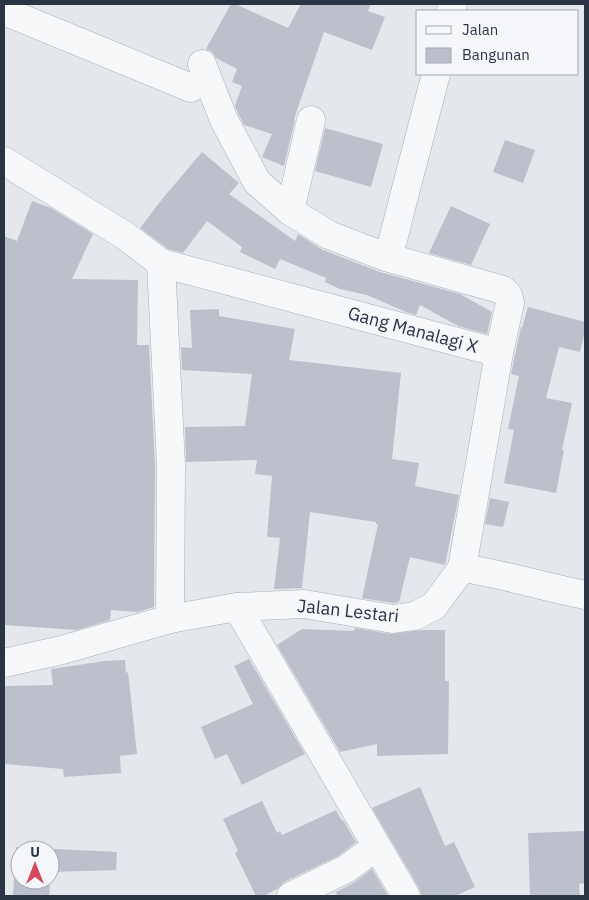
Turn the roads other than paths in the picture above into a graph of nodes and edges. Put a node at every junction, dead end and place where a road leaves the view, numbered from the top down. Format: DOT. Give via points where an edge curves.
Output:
graph roads {
  1 [pos="4,11"];
  2 [pos="436,75"];
  3 [pos="311,120"];
  4 [pos="4,162"];
  5 [pos="290,211"];
  6 [pos="386,257"];
  7 [pos="160,263"];
  8 [pos="499,353"];
  9 [pos="462,568"];
  10 [pos="585,595"];
  11 [pos="237,607"];
  12 [pos="170,619"];
  13 [pos="4,664"];
  14 [pos="376,847"];
  15 [pos="291,896"];
  16 [pos="406,896"];
  1 -- 5 [label="street" via="196,76 257,182"];
  2 -- 6 [label="street" via="402,208"];
  3 -- 5 [label="street"];
  4 -- 7 [label="street, Gang Manalagi X" via="124,235"];
  5 -- 6 [label="street" via="329,236"];
  6 -- 8 [label="street" via="508,294 510,303"];
  7 -- 8 [label="street, Gang Manalagi X"];
  7 -- 12 [label="street" via="171,465"];
  8 -- 9 [label="street, Gang Manalagi X"];
  9 -- 10 [label="street"];
  9 -- 11 [label="street, Jalan Lestari" via="434,606 415,616 393,619 304,604"];
  11 -- 12 [label="street, Jalan Lestari"];
  11 -- 14 [label="street"];
  12 -- 13 [label="street, Jalan Lestari"];
  14 -- 15 [label="street" via="346,869"];
  14 -- 16 [label="street"];
}
